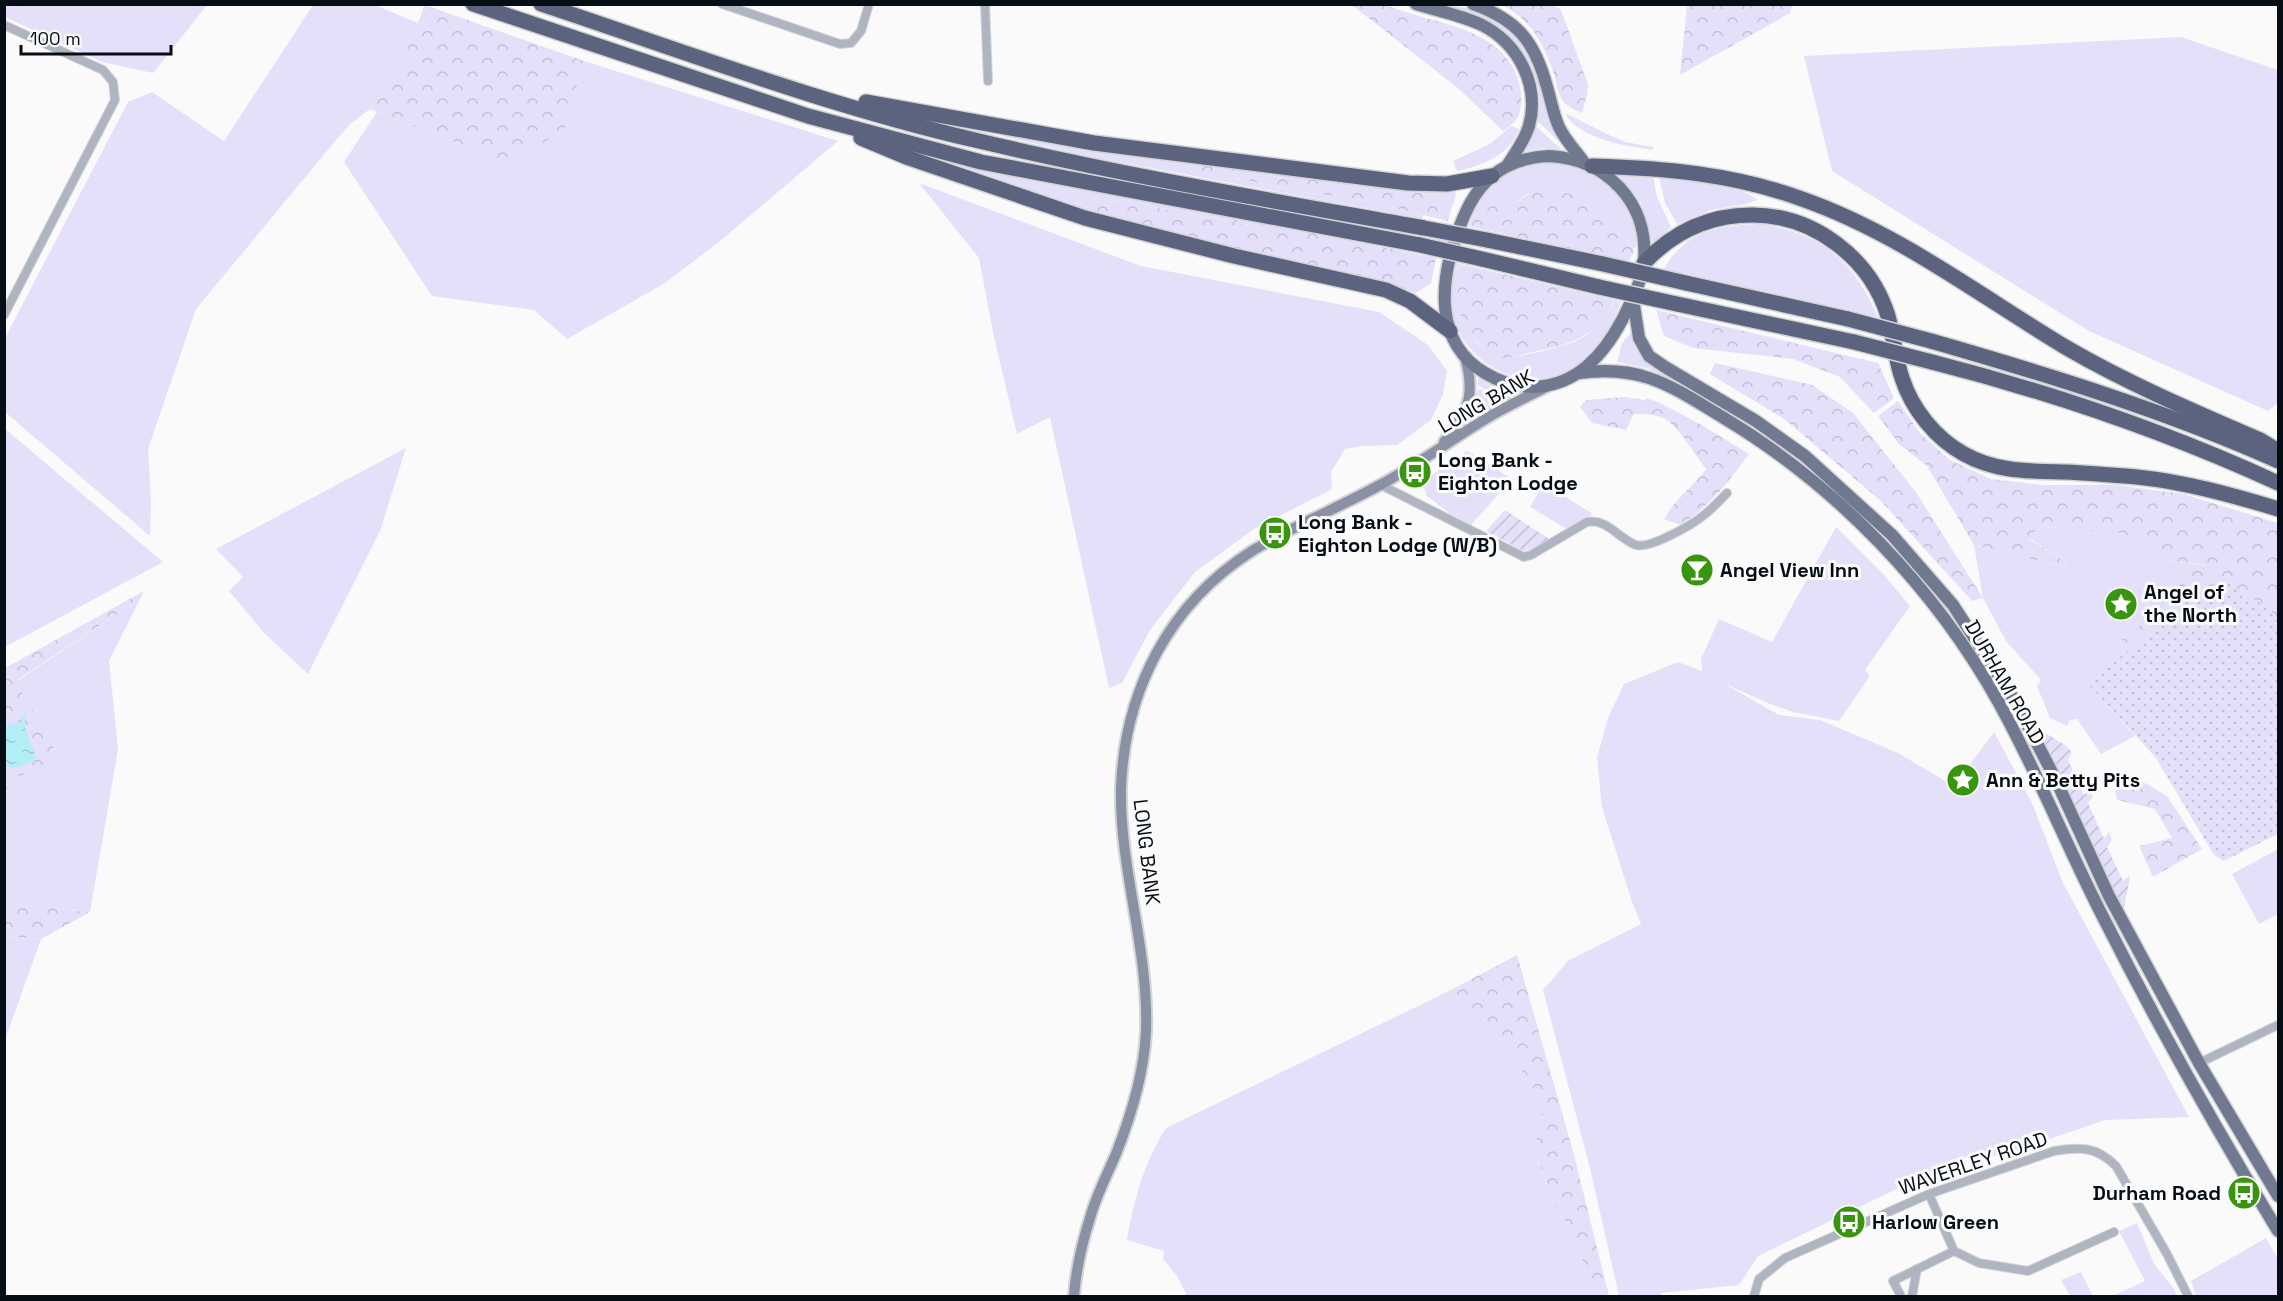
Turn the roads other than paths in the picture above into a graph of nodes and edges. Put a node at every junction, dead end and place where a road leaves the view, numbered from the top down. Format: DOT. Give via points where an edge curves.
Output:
graph roads {
  1 [pos="472,4"];
  2 [pos="542,4"];
  3 [pos="722,4"];
  4 [pos="869,4"];
  5 [pos="986,4"];
  6 [pos="1416,4"];
  7 [pos="1473,4"];
  8 [pos="4,25"];
  9 [pos="988,81"];
  10 [pos="803,91"];
  11 [pos="808,116"];
  12 [pos="1588,164"];
  13 [pos="1507,166"];
  14 [pos="1492,176"];
  15 [pos="1644,263"];
  16 [pos="1633,299"];
  17 [pos="4,315"];
  18 [pos="1450,331"];
  19 [pos="1465,357"];
  20 [pos="1579,373"];
  21 [pos="1551,385"];
  22 [pos="1438,449"];
  23 [pos="2278,451"];
  24 [pos="2278,461"];
  25 [pos="2278,483"];
  26 [pos="1381,485"];
  27 [pos="1727,493"];
  28 [pos="2278,509"];
  29 [pos="2278,1025"];
  30 [pos="2199,1062"];
  31 [pos="1929,1194"];
  32 [pos="2278,1196"];
  33 [pos="2278,1231"];
  34 [pos="2114,1232"];
  35 [pos="1954,1251"];
  36 [pos="1917,1269"];
  37 [pos="1074,1296"];
  38 [pos="1754,1296"];
  39 [pos="1901,1296"];
  40 [pos="1912,1296"];
  41 [pos="2188,1296"];
  1 -- 11 [label="highway"];
  2 -- 10 [label="highway"];
  3 -- 4 [label="street" via="840,44 852,43 861,31"];
  5 -- 9 [label="street"];
  6 -- 13 [label="main road" via="1484,26 1506,42 1521,62 1532,90 1532,110 1524,140"];
  7 -- 12 [label="main road" via="1508,22 1527,40 1535,52 1559,127"];
  8 -- 17 [label="street" via="103,70 113,82 115,100"];
  10 -- 14 [label="highway" via="1094,143 1397,181 1447,184"];
  10 -- 24 [label="highway, bridge" via="978,141 1183,185 1487,240 1848,319 2069,382"];
  11 -- 18 [label="highway" via="909,158 1085,218 1399,295"];
  11 -- 25 [label="highway, bridge" via="981,162 1420,245 1854,342 1987,376 2132,423"];
  12 -- 13 [label="main road" via="1549,156"];
  12 -- 15 [label="main road" via="1617,185 1632,204 1641,226"];
  12 -- 23 [label="highway" via="1659,168 1727,178 1834,210 1895,241 2132,383"];
  13 -- 14 [label="main road"];
  14 -- 18 [label="main road" via="1466,208 1453,244 1444,289"];
  15 -- 16 [label="main road"];
  15 -- 28 [label="highway" via="1669,240 1710,221 1761,215 1795,222 1841,246 1865,271 1882,301 1908,393 1925,421 1962,453 2008,470 2140,477 2207,489"];
  16 -- 20 [label="main road" via="1611,342"];
  16 -- 30 [label="main road, DURHAM ROAD" via="1639,338 1650,356 1805,456 1892,535 1953,605 2015,700 2109,896"];
  18 -- 19 [label="main road"];
  19 -- 21 [label="main road" via="1504,382 1532,387"];
  19 -- 22 [label="main road, LONG BANK" via="1470,398 1461,419"];
  20 -- 21 [label="main road"];
  20 -- 33 [label="main road, DURHAM ROAD" via="1614,370 1650,377 1742,429 1827,493 1884,548 1944,618 1999,703 2101,915 2170,1045"];
  21 -- 22 [label="main road, LONG BANK" via="1506,407"];
  22 -- 26 [label="main road, LONG BANK"];
  26 -- 27 [label="street" via="1524,557 1593,521 1638,545 1648,544 1690,525"];
  26 -- 37 [label="main road, LONG BANK" via="1253,551 1224,572 1175,623 1137,694 1125,737 1121,809 1145,980 1146,1035 1135,1099 1090,1217"];
  29 -- 30 [label="street"];
  30 -- 32 [label="main road, DURHAM ROAD"];
  31 -- 35 [label="street"];
  31 -- 38 [label="street, WAVERLEY ROAD" via="1785,1258 1759,1279"];
  31 -- 41 [label="street, WAVERLEY ROAD" via="2054,1151 2091,1150 2106,1156 2116,1166"];
  34 -- 35 [label="street" via="2028,1271 1979,1263"];
  35 -- 36 [label="street"];
  36 -- 39 [label="street" via="1893,1281"];
  36 -- 40 [label="street"];
}
